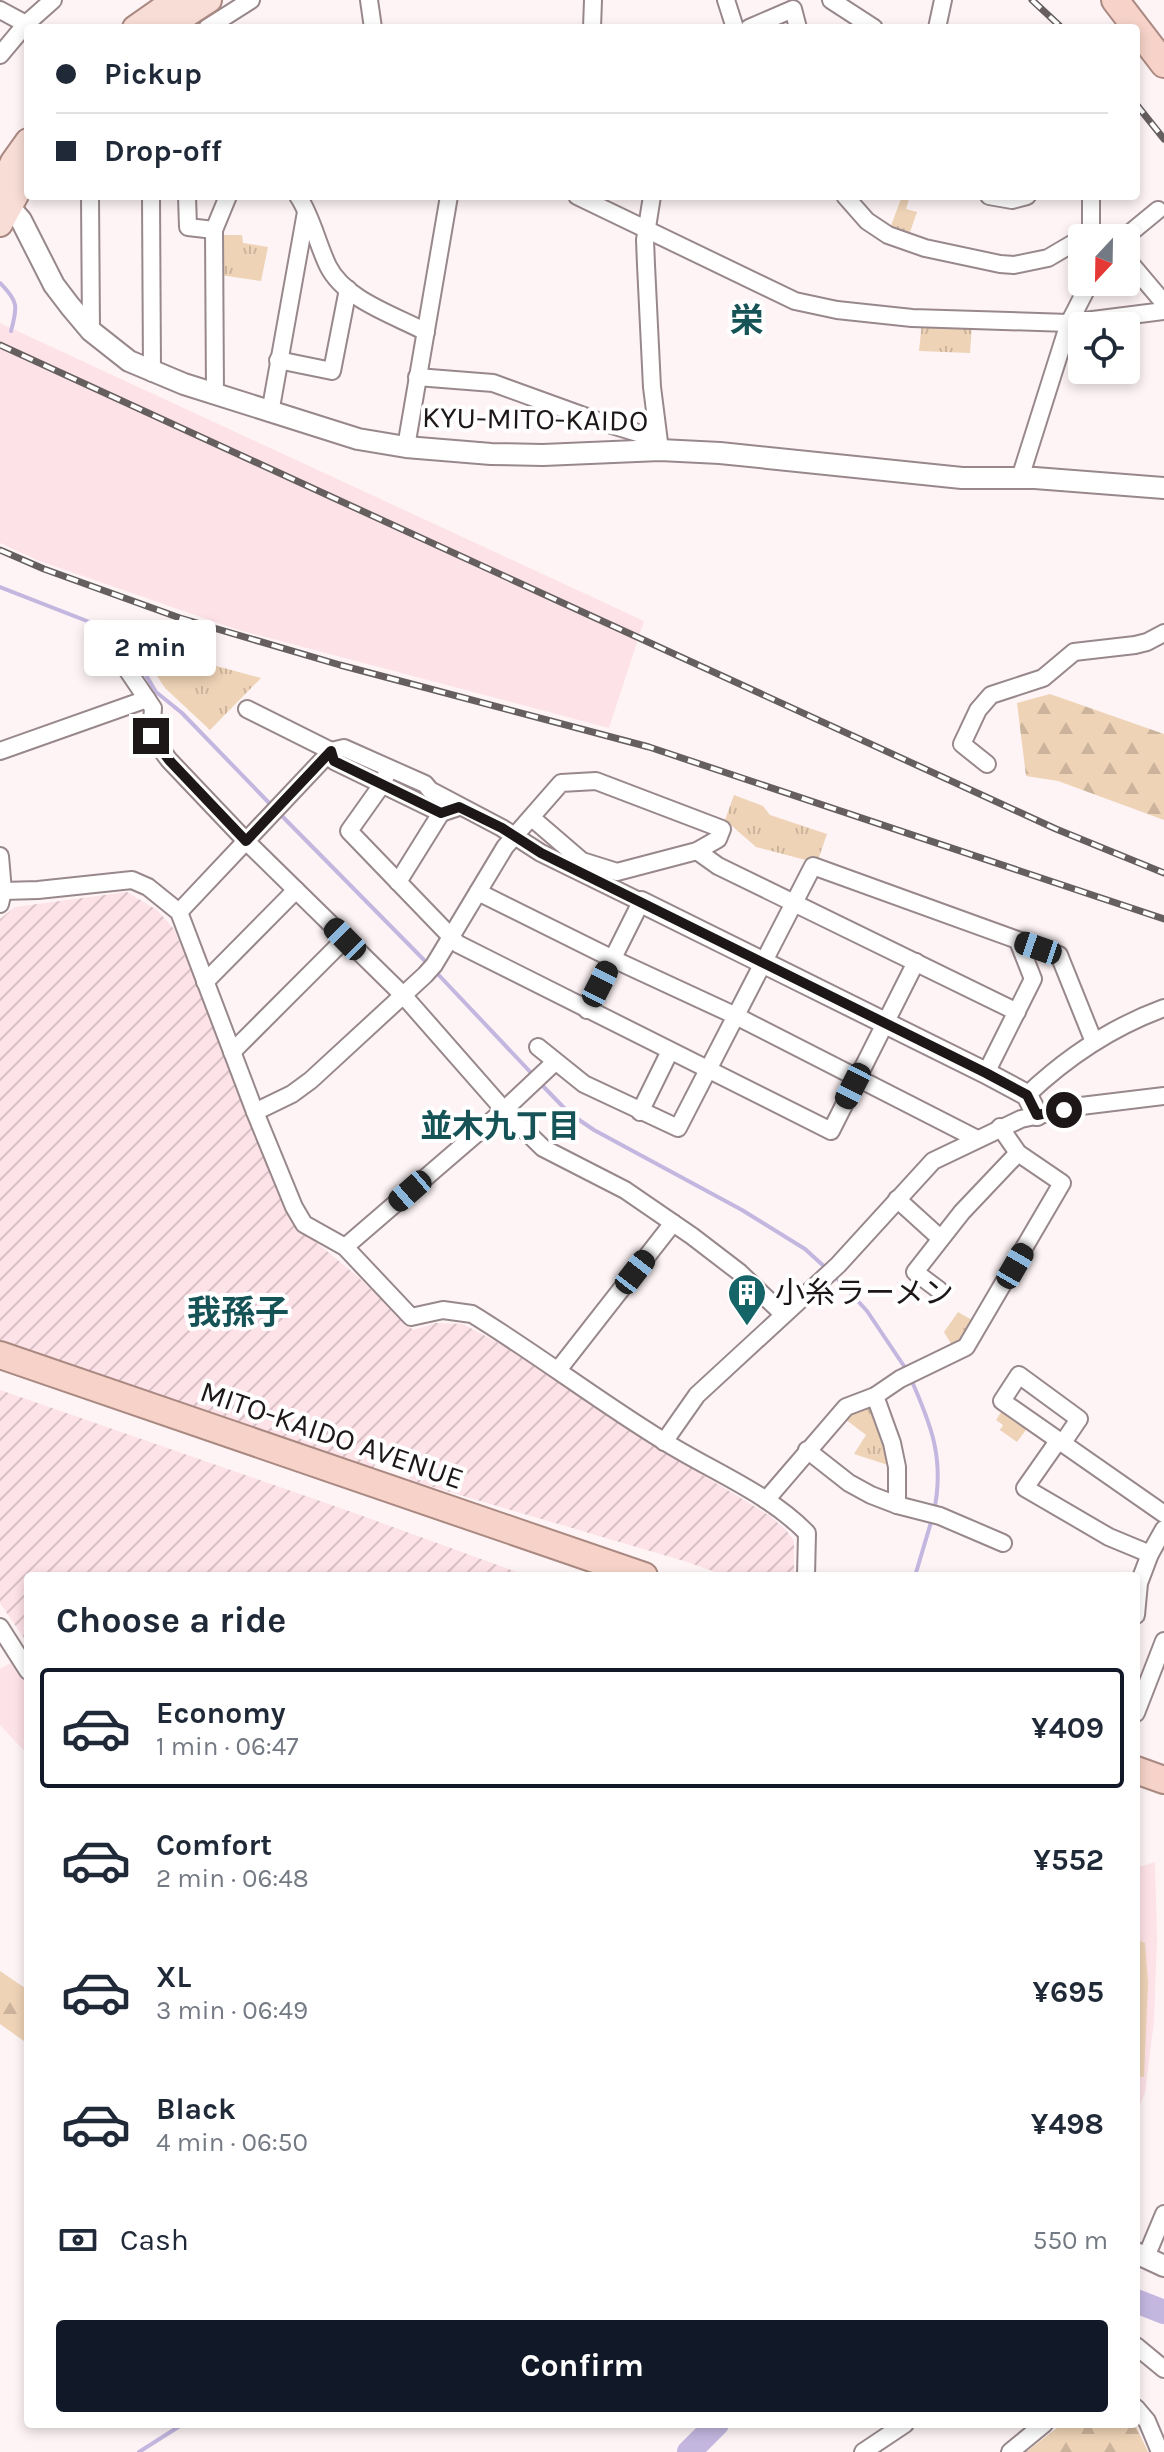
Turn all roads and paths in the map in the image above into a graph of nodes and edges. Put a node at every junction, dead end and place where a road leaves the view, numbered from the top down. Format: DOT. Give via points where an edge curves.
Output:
graph roads {
  1 [pos="53,0"];
  2 [pos="209,0"];
  3 [pos="251,0"];
  4 [pos="369,0"];
  5 [pos="593,0"];
  6 [pos="726,0"];
  7 [pos="831,0"];
  8 [pos="943,0"];
  9 [pos="1115,0"];
  10 [pos="797,5"];
  11 [pos="0,10"];
  12 [pos="166,10"];
  13 [pos="26,24"];
  14 [pos="142,24"];
  15 [pos="213,24"];
  16 [pos="372,24"];
  17 [pos="592,24"];
  18 [pos="734,24"];
  19 [pos="757,24"];
  20 [pos="868,24"];
  21 [pos="938,24"];
  22 [pos="1133,24"];
  23 [pos="24,26"];
  24 [pos="1140,33"];
  25 [pos="0,55"];
  26 [pos="1164,64"];
  27 [pos="24,147"];
  28 [pos="24,178"];
  29 [pos="90,200"];
  30 [pos="151,200"];
  31 [pos="187,200"];
  32 [pos="226,200"];
  33 [pos="300,200"];
  34 [pos="448,200"];
  35 [pos="585,200"];
  36 [pos="652,200"];
  37 [pos="849,200"];
  38 [pos="1091,200"];
  39 [pos="3,204"];
  40 [pos="1158,210"];
  41 [pos="306,212"];
  42 [pos="1091,224"];
  43 [pos="1140,225"];
  44 [pos="214,230"];
  45 [pos="648,230"];
  46 [pos="1068,248"];
  47 [pos="1140,275"];
  48 [pos="348,289"];
  49 [pos="1164,303"];
  50 [pos="1164,311"];
  51 [pos="1140,314"];
  52 [pos="1068,323"];
  53 [pos="1068,326"];
  54 [pos="91,331"];
  55 [pos="426,332"];
  56 [pos="278,360"];
  57 [pos="152,373"];
  58 [pos="417,377"];
  59 [pos="215,394"];
  60 [pos="270,413"];
  61 [pos="659,445"];
  62 [pos="406,447"];
  63 [pos="1020,478"];
  64 [pos="1164,488"];
  65 [pos="1164,633"];
  66 [pos="119,651"];
  67 [pos="147,699"];
  68 [pos="247,709"];
  69 [pos="0,751"];
  70 [pos="331,751"];
  71 [pos="987,764"];
  72 [pos="389,769"];
  73 [pos="381,786"];
  74 [pos="459,807"];
  75 [pos="441,813"];
  76 [pos="532,818"];
  77 [pos="514,838"];
  78 [pos="246,841"];
  79 [pos="697,851"];
  80 [pos="0,856"];
  81 [pos="398,882"];
  82 [pos="296,890"];
  83 [pos="478,892"];
  84 [pos="2,897"];
  85 [pos="641,902"];
  86 [pos="793,902"];
  87 [pos="179,912"];
  88 [pos="451,938"];
  89 [pos="345,939"];
  90 [pos="1018,941"];
  91 [pos="613,959"];
  92 [pos="762,962"];
  93 [pos="916,962"];
  94 [pos="205,982"];
  95 [pos="403,995"];
  96 [pos="1164,1008"];
  97 [pos="587,1010"];
  98 [pos="1017,1012"];
  99 [pos="734,1015"];
  100 [pos="885,1021"];
  101 [pos="1094,1042"];
  102 [pos="538,1047"];
  103 [pos="670,1051"];
  104 [pos="232,1052"];
  105 [pos="555,1062"];
  106 [pos="708,1070"];
  107 [pos="986,1073"];
  108 [pos="857,1078"];
  109 [pos="1027,1095"];
  110 [pos="1164,1096"];
  111 [pos="504,1110"];
  112 [pos="255,1112"];
  113 [pos="640,1112"];
  114 [pos="1037,1115"];
  115 [pos="1000,1127"];
  116 [pos="977,1139"];
  117 [pos="1018,1153"];
  118 [pos="897,1199"];
  119 [pos="673,1223"];
  120 [pos="940,1238"];
  121 [pos="345,1247"];
  122 [pos="939,1290"];
  123 [pos="783,1314"];
  124 [pos="0,1355"];
  125 [pos="558,1370"];
  126 [pos="0,1372"];
  127 [pos="875,1396"];
  128 [pos="664,1442"];
  129 [pos="1060,1442"];
  130 [pos="807,1450"];
  131 [pos="766,1500"];
  132 [pos="897,1505"];
  133 [pos="1164,1514"];
  134 [pos="1164,1529"];
  135 [pos="1003,1543"];
  136 [pos="1150,1554"];
  137 [pos="579,1572"];
  138 [pos="632,1572"];
  139 [pos="806,1572"];
  140 [pos="1140,1580"];
  141 [pos="0,1627"];
  142 [pos="1164,1641"];
  143 [pos="14,1648"];
  144 [pos="0,1661"];
  145 [pos="24,1664"];
  146 [pos="1140,1703"];
  147 [pos="1140,1753"];
  148 [pos="1164,1762"];
  149 [pos="1140,1771"];
  150 [pos="1164,1780"];
  151 [pos="1164,2214"];
  152 [pos="1149,2259"];
  153 [pos="1140,2349"];
  154 [pos="1164,2369"];
  155 [pos="1140,2413"];
  156 [pos="899,2428"];
  157 [pos="1039,2428"];
  158 [pos="863,2452"];
  159 [pos="1010,2452"];
  160 [pos="1160,2452"];
  1 -- 13 [label="street"];
  2 -- 12 [label="main road"];
  3 -- 15 [label="street"];
  4 -- 16 [label="street"];
  5 -- 17 [label="street"];
  6 -- 18 [label="street"];
  7 -- 20 [label="street"];
  8 -- 21 [label="street"];
  9 -- 22 [label="highway"];
  10 -- 19 [label="street"];
  11 -- 13 [label="street"];
  12 -- 14 [label="main road"];
  23 -- 25 [label="street"];
  24 -- 26 [label="highway"];
  27 -- 39 [label="main road" via="13,162"];
  28 -- 39 [label="main road"];
  29 -- 54 [label="street"];
  30 -- 57 [label="street"];
  31 -- 44 [label="street" via="188,227"];
  32 -- 44 [label="street"];
  33 -- 41 [label="street"];
  34 -- 55 [label="street"];
  35 -- 45 [label="street"];
  36 -- 45 [label="street"];
  37 -- 46 [label="street" via="888,235 925,248 1014,265"];
  38 -- 42 [label="street"];
  39 -- 54 [label="street, KYU-MITO-KAIDO" via="27,230 54,285"];
  40 -- 43 [label="street"];
  41 -- 48 [label="street" via="329,269"];
  41 -- 56 [label="street"];
  44 -- 59 [label="street"];
  45 -- 52 [label="street" via="795,301 876,316"];
  45 -- 61 [label="street" via="648,324"];
  47 -- 49 [label="street"];
  48 -- 55 [label="street"];
  48 -- 56 [label="street" via="332,371"];
  50 -- 51 [label="street"];
  53 -- 63 [label="street"];
  54 -- 57 [label="street, KYU-MITO-KAIDO"];
  55 -- 58 [label="street"];
  56 -- 60 [label="street"];
  57 -- 59 [label="street, KYU-MITO-KAIDO"];
  58 -- 61 [label="street" via="493,383"];
  58 -- 62 [label="street"];
  59 -- 60 [label="street, KYU-MITO-KAIDO"];
  60 -- 62 [label="street, KYU-MITO-KAIDO"];
  61 -- 62 [label="street, KYU-MITO-KAIDO" via="543,455"];
  61 -- 63 [label="street, KYU-MITO-KAIDO" via="962,478"];
  63 -- 64 [label="street, KYU-MITO-KAIDO"];
  65 -- 71 [label="street" via="1135,645 1074,652 1043,678 991,695 962,744"];
  66 -- 67 [label="street"];
  67 -- 69 [label="street"];
  67 -- 78 [label="street" via="153,708 151,736"];
  68 -- 70 [label="street"];
  70 -- 72 [label="street" via="344,748"];
  70 -- 73 [label="street" via="334,761"];
  70 -- 78 [label="street"];
  72 -- 73 [label="street"];
  72 -- 74 [label="street"];
  73 -- 75 [label="street"];
  73 -- 81 [label="street" via="349,831"];
  74 -- 75 [label="street"];
  74 -- 77 [label="street"];
  75 -- 81 [label="street"];
  76 -- 77 [label="street"];
  76 -- 79 [label="street" via="582,861 617,872"];
  76 -- 79 [label="street" via="561,783 596,781 722,829 718,839"];
  77 -- 83 [label="street"];
  77 -- 85 [label="street"];
  78 -- 82 [label="street"];
  78 -- 87 [label="street"];
  79 -- 86 [label="street"];
  80 -- 84 [label="street"];
  81 -- 88 [label="street"];
  82 -- 89 [label="street"];
  82 -- 94 [label="street"];
  83 -- 88 [label="street"];
  83 -- 91 [label="street"];
  84 -- 87 [label="street" via="132,880"];
  85 -- 91 [label="street"];
  85 -- 92 [label="street"];
  86 -- 90 [label="street" via="813,866"];
  86 -- 92 [label="street"];
  86 -- 93 [label="street"];
  87 -- 94 [label="street"];
  88 -- 95 [label="street" via="430,970"];
  88 -- 97 [label="street"];
  89 -- 95 [label="street"];
  89 -- 104 [label="street"];
  90 -- 98 [label="street" via="1033,979"];
  90 -- 101 [label="street" via="1059,955"];
  91 -- 97 [label="street"];
  91 -- 99 [label="street"];
  92 -- 99 [label="street"];
  92 -- 100 [label="street"];
  93 -- 98 [label="street"];
  93 -- 100 [label="street"];
  94 -- 104 [label="street"];
  95 -- 111 [label="street"];
  95 -- 112 [label="street" via="311,1080"];
  96 -- 101 [label="street" via="1126,1022"];
  97 -- 103 [label="street"];
  98 -- 107 [label="street"];
  99 -- 106 [label="street"];
  99 -- 108 [label="street"];
  100 -- 107 [label="street"];
  100 -- 108 [label="street"];
  101 -- 109 [label="street"];
  102 -- 105 [label="street"];
  103 -- 106 [label="street"];
  103 -- 113 [label="street"];
  104 -- 112 [label="street"];
  105 -- 111 [label="street"];
  105 -- 113 [label="street" via="584,1084"];
  106 -- 108 [label="street" via="831,1131"];
  106 -- 113 [label="street" via="678,1128"];
  107 -- 109 [label="street"];
  108 -- 116 [label="street"];
  109 -- 114 [label="street"];
  110 -- 114 [label="street"];
  111 -- 119 [label="street" via="543,1148 625,1190"];
  111 -- 121 [label="street"];
  112 -- 121 [label="street" via="304,1224"];
  114 -- 115 [label="street"];
  115 -- 116 [label="street"];
  115 -- 117 [label="street"];
  116 -- 118 [label="street" via="933,1161"];
  117 -- 120 [label="street"];
  117 -- 127 [label="street" via="1062,1183 966,1347"];
  118 -- 120 [label="street"];
  118 -- 123 [label="street" via="834,1270"];
  119 -- 123 [label="street" via="739,1272"];
  119 -- 125 [label="street"];
  120 -- 122 [label="street" via="915,1272"];
  121 -- 125 [label="street" via="411,1317 443,1310 472,1314"];
  123 -- 128 [label="street" via="697,1395"];
  124 -- 138 [label="highway, MITO-KAIDO AVENUE"];
  125 -- 128 [label="street"];
  126 -- 137 [label="highway, MITO-KAIDO AVENUE"];
  127 -- 130 [label="street" via="846,1407"];
  127 -- 132 [label="street" via="895,1455"];
  128 -- 131 [label="street"];
  129 -- 129 [label="street" via="1002,1401 1019,1375 1079,1419"];
  129 -- 133 [label="street"];
  129 -- 136 [label="street" via="1025,1488 1109,1537"];
  130 -- 131 [label="street"];
  130 -- 132 [label="street" via="849,1483"];
  131 -- 139 [label="street" via="807,1533"];
  132 -- 135 [label="street" via="940,1516"];
  134 -- 136 [label="street"];
  136 -- 140 [label="street"];
  141 -- 143 [label="street"];
  142 -- 146 [label="street"];
  143 -- 144 [label="street"];
  143 -- 145 [label="street"];
  147 -- 148 [label="highway"];
  149 -- 150 [label="highway"];
  151 -- 152 [label="street"];
  153 -- 154 [label="street"];
  155 -- 160 [label="street"];
  156 -- 158 [label="street"];
  157 -- 159 [label="street"];
}
